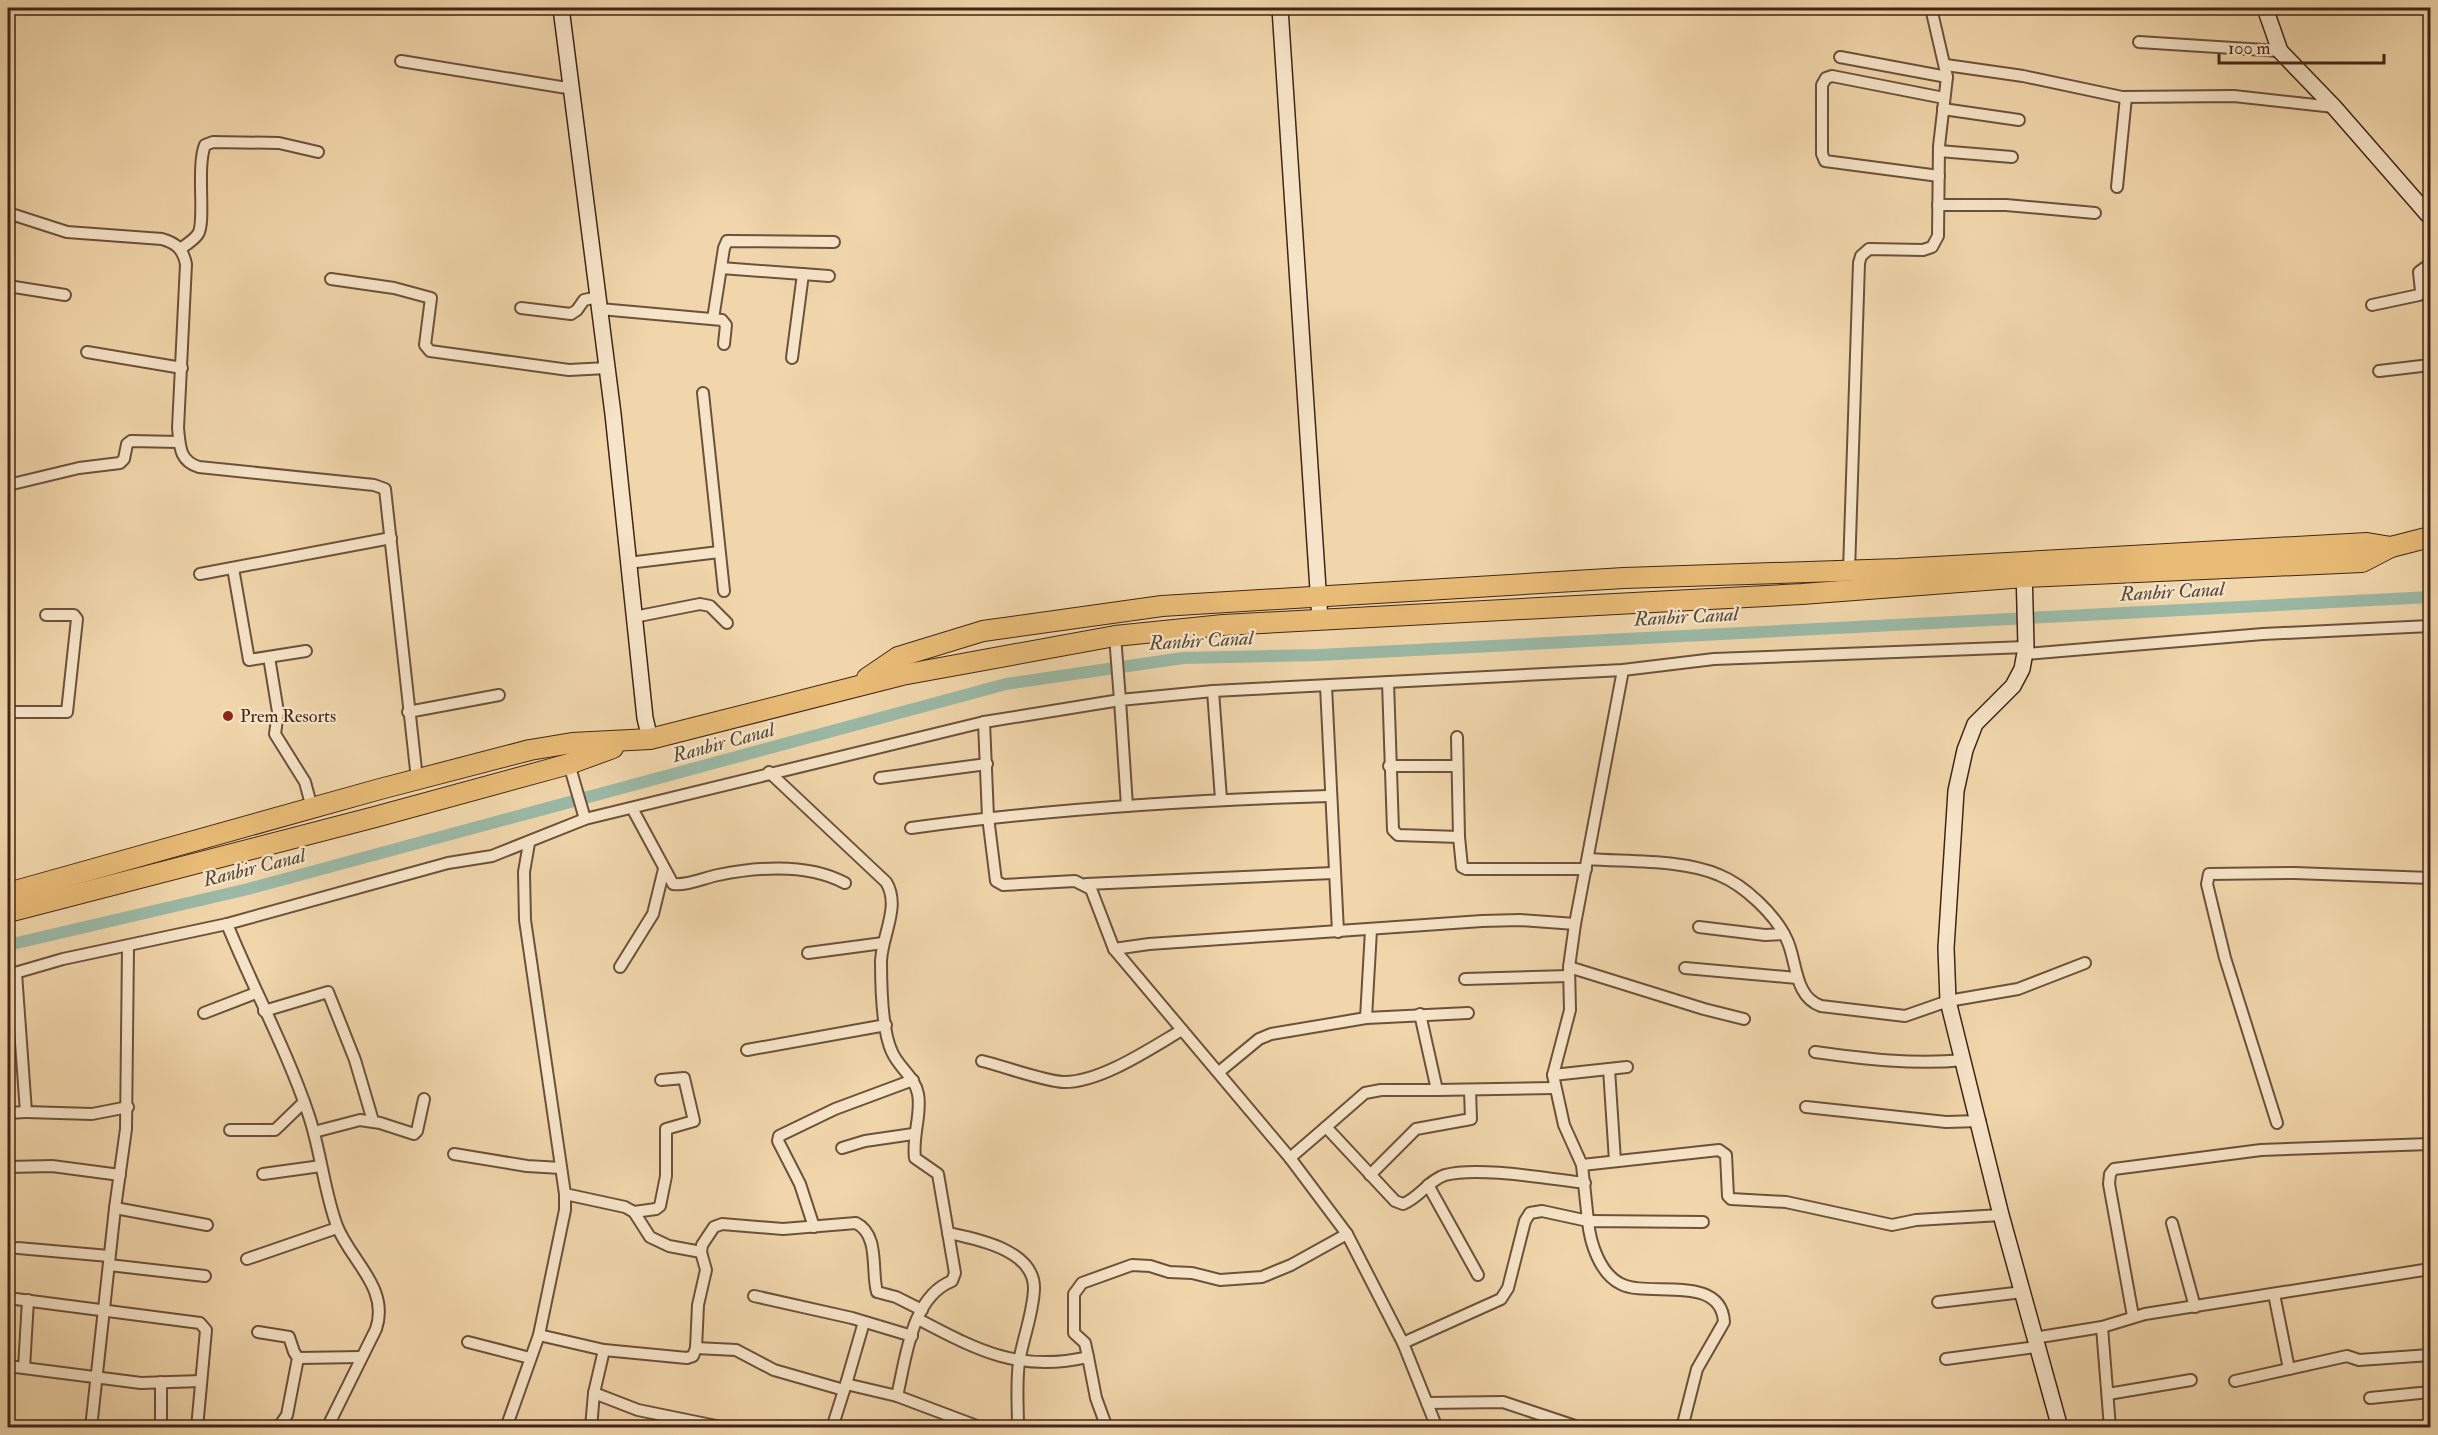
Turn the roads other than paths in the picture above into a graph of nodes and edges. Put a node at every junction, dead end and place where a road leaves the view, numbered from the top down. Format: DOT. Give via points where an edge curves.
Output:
graph roads {
  1 [pos="561,8"];
  2 [pos="1280,8"];
  3 [pos="1931,8"];
  4 [pos="2265,8"];
  5 [pos="2139,42"];
  6 [pos="2280,51"];
  7 [pos="1840,57"];
  8 [pos="401,61"];
  9 [pos="1946,65"];
  10 [pos="1947,77"];
  11 [pos="573,89"];
  12 [pos="2126,97"];
  13 [pos="1944,104"];
  14 [pos="2334,107"];
  15 [pos="2019,120"];
  16 [pos="1939,151"];
  17 [pos="318,152"];
  18 [pos="2012,157"];
  19 [pos="1939,176"];
  20 [pos="2117,187"];
  21 [pos="1938,205"];
  22 [pos="8,213"];
  23 [pos="2095,213"];
  24 [pos="2430,217"];
  25 [pos="834,242"];
  26 [pos="180,249"];
  27 [pos="2430,264"];
  28 [pos="721,268"];
  29 [pos="803,274"];
  30 [pos="829,276"];
  31 [pos="331,279"];
  32 [pos="8,286"];
  33 [pos="65,295"];
  34 [pos="593,301"];
  35 [pos="2372,305"];
  36 [pos="521,308"];
  37 [pos="713,319"];
  38 [pos="724,344"];
  39 [pos="87,352"];
  40 [pos="792,358"];
  41 [pos="2430,365"];
  42 [pos="182,368"];
  43 [pos="599,369"];
  44 [pos="2379,371"];
  45 [pos="703,393"];
  46 [pos="179,442"];
  47 [pos="8,485"];
  48 [pos="2430,537"];
  49 [pos="392,538"];
  50 [pos="719,552"];
  51 [pos="628,563"];
  52 [pos="233,568"];
  53 [pos="2024,569"];
  54 [pos="1849,571"];
  55 [pos="200,574"];
  56 [pos="724,591"];
  57 [pos="1319,596"];
  58 [pos="46,615"];
  59 [pos="634,617"];
  60 [pos="1320,621"];
  61 [pos="727,623"];
  62 [pos="2430,626"];
  63 [pos="1115,645"];
  64 [pos="2025,650"];
  65 [pos="306,651"];
  66 [pos="268,657"];
  67 [pos="1623,670"];
  68 [pos="1388,682"];
  69 [pos="851,686"];
  70 [pos="1326,686"];
  71 [pos="1213,691"];
  72 [pos="500,695"];
  73 [pos="1120,700"];
  74 [pos="8,712"];
  75 [pos="408,712"];
  76 [pos="984,722"];
  77 [pos="1457,737"];
  78 [pos="650,739"];
  79 [pos="630,742"];
  80 [pos="569,764"];
  81 [pos="987,764"];
  82 [pos="1389,766"];
  83 [pos="1457,766"];
  84 [pos="769,772"];
  85 [pos="880,777"];
  86 [pos="417,779"];
  87 [pos="1329,796"];
  88 [pos="1221,799"];
  89 [pos="1127,806"];
  90 [pos="312,808"];
  91 [pos="633,808"];
  92 [pos="583,813"];
  93 [pos="988,817"];
  94 [pos="911,828"];
  95 [pos="1459,837"];
  96 [pos="529,843"];
  97 [pos="1587,864"];
  98 [pos="664,869"];
  99 [pos="1333,873"];
  100 [pos="2430,878"];
  101 [pos="845,884"];
  102 [pos="1086,884"];
  103 [pos="8,893"];
  104 [pos="8,912"];
  105 [pos="227,924"];
  106 [pos="1575,924"];
  107 [pos="1699,927"];
  108 [pos="1371,930"];
  109 [pos="1338,932"];
  110 [pos="1784,934"];
  111 [pos="883,943"];
  112 [pos="128,946"];
  113 [pos="1114,949"];
  114 [pos="808,953"];
  115 [pos="2085,963"];
  116 [pos="620,967"];
  117 [pos="1685,968"];
  118 [pos="1569,971"];
  119 [pos="12,974"];
  120 [pos="1797,978"];
  121 [pos="1465,979"];
  122 [pos="256,993"];
  123 [pos="1948,1001"];
  124 [pos="264,1011"];
  125 [pos="1468,1012"];
  126 [pos="204,1013"];
  127 [pos="1420,1014"];
  128 [pos="1366,1018"];
  129 [pos="1744,1019"];
  130 [pos="886,1025"];
  131 [pos="1182,1030"];
  132 [pos="747,1050"];
  133 [pos="1815,1052"];
  134 [pos="1964,1060"];
  135 [pos="981,1061"];
  136 [pos="1627,1067"];
  137 [pos="1609,1069"];
  138 [pos="1219,1072"];
  139 [pos="1553,1075"];
  140 [pos="661,1080"];
  141 [pos="913,1080"];
  142 [pos="1554,1088"];
  143 [pos="1437,1090"];
  144 [pos="1470,1090"];
  145 [pos="424,1099"];
  146 [pos="304,1102"];
  147 [pos="128,1107"];
  148 [pos="1806,1107"];
  149 [pos="26,1112"];
  150 [pos="8,1113"];
  151 [pos="1980,1120"];
  152 [pos="373,1121"];
  153 [pos="2277,1123"];
  154 [pos="1326,1126"];
  155 [pos="230,1130"];
  156 [pos="314,1132"];
  157 [pos="913,1134"];
  158 [pos="2430,1144"];
  159 [pos="842,1148"];
  160 [pos="454,1154"];
  161 [pos="1290,1158"];
  162 [pos="1615,1161"];
  163 [pos="1582,1165"];
  164 [pos="321,1166"];
  165 [pos="8,1167"];
  166 [pos="561,1168"];
  167 [pos="263,1174"];
  168 [pos="120,1175"];
  169 [pos="1370,1175"];
  170 [pos="1585,1183"];
  171 [pos="1428,1185"];
  172 [pos="566,1194"];
  173 [pos="115,1208"];
  174 [pos="634,1212"];
  175 [pos="2001,1215"];
  176 [pos="1588,1221"];
  177 [pos="1703,1222"];
  178 [pos="2172,1223"];
  179 [pos="207,1225"];
  180 [pos="814,1227"];
  181 [pos="338,1228"];
  182 [pos="948,1233"];
  183 [pos="1347,1234"];
  184 [pos="18,1248"];
  185 [pos="701,1252"];
  186 [pos="247,1259"];
  187 [pos="109,1260"];
  188 [pos="2430,1269"];
  189 [pos="1478,1275"];
  190 [pos="205,1276"];
  191 [pos="2023,1292"];
  192 [pos="2274,1294"];
  193 [pos="754,1296"];
  194 [pos="8,1298"];
  195 [pos="28,1300"];
  196 [pos="1938,1302"];
  197 [pos="2195,1307"];
  198 [pos="105,1309"];
  199 [pos="920,1314"];
  200 [pos="2133,1316"];
  201 [pos="864,1322"];
  202 [pos="2102,1327"];
  203 [pos="258,1332"];
  204 [pos="539,1335"];
  205 [pos="912,1336"];
  206 [pos="468,1342"];
  207 [pos="1403,1343"];
  208 [pos="2035,1343"];
  209 [pos="696,1348"];
  210 [pos="604,1350"];
  211 [pos="2430,1355"];
  212 [pos="361,1357"];
  213 [pos="1088,1357"];
  214 [pos="298,1358"];
  215 [pos="530,1358"];
  216 [pos="1946,1359"];
  217 [pos="1020,1362"];
  218 [pos="8,1366"];
  219 [pos="24,1368"];
  220 [pos="2289,1369"];
  221 [pos="97,1377"];
  222 [pos="2191,1380"];
  223 [pos="201,1381"];
  224 [pos="2235,1381"];
  225 [pos="160,1382"];
  226 [pos="845,1387"];
  227 [pos="2430,1392"];
  228 [pos="594,1393"];
  229 [pos="2108,1394"];
  230 [pos="897,1396"];
  231 [pos="2370,1398"];
  232 [pos="1427,1403"];
  233 [pos="91,1428"];
  234 [pos="161,1428"];
  235 [pos="197,1428"];
  236 [pos="278,1428"];
  237 [pos="327,1428"];
  238 [pos="506,1428"];
  239 [pos="591,1428"];
  240 [pos="726,1428"];
  241 [pos="832,1428"];
  242 [pos="982,1428"];
  243 [pos="1018,1428"];
  244 [pos="1107,1428"];
  245 [pos="1437,1428"];
  246 [pos="1581,1428"];
  247 [pos="1682,1428"];
  248 [pos="2060,1428"];
  249 [pos="2110,1428"];
  1 -- 11 [label="street"];
  2 -- 57 [label="street"];
  3 -- 9 [label="street"];
  4 -- 6 [label="street"];
  5 -- 6 [label="street"];
  6 -- 14 [label="street"];
  7 -- 10 [label="street"];
  8 -- 11 [label="street"];
  9 -- 10 [label="street"];
  9 -- 12 [label="street"];
  10 -- 13 [label="street"];
  11 -- 34 [label="street"];
  12 -- 14 [label="street" via="2234,96"];
  12 -- 20 [label="street"];
  13 -- 15 [label="street"];
  13 -- 16 [label="street"];
  13 -- 19 [label="street" via="1832,76 1822,85 1825,161"];
  14 -- 24 [label="street"];
  16 -- 18 [label="street"];
  16 -- 19 [label="street"];
  17 -- 26 [label="street" via="272,143 205,145 201,229 196,238"];
  19 -- 21 [label="street"];
  21 -- 23 [label="street"];
  21 -- 54 [label="street" via="1938,236 1932,247 1869,249 1859,263"];
  22 -- 26 [label="street" via="67,232 162,239"];
  25 -- 28 [label="street" via="730,240 725,245"];
  26 -- 42 [label="street" via="186,264"];
  27 -- 35 [label="street" via="2420,272 2419,295"];
  28 -- 29 [label="street"];
  28 -- 37 [label="street"];
  29 -- 30 [label="street"];
  29 -- 40 [label="street"];
  31 -- 43 [label="street" via="431,298 427,350 569,370"];
  32 -- 33 [label="street"];
  34 -- 36 [label="street" via="571,314"];
  34 -- 37 [label="street"];
  34 -- 43 [label="street"];
  37 -- 38 [label="street" via="725,323"];
  39 -- 42 [label="street"];
  41 -- 44 [label="street"];
  42 -- 46 [label="street"];
  43 -- 51 [label="street"];
  45 -- 50 [label="street"];
  46 -- 47 [label="street" via="131,441 120,463"];
  46 -- 49 [label="street" via="183,457 198,466 381,487 387,495"];
  48 -- 53 [label="highway" via="2391,547 2367,543"];
  49 -- 52 [label="street"];
  49 -- 75 [label="street"];
  50 -- 51 [label="street"];
  50 -- 56 [label="street"];
  51 -- 59 [label="street"];
  52 -- 55 [label="street"];
  52 -- 66 [label="street" via="248,658"];
  53 -- 54 [label="highway"];
  53 -- 60 [label="highway" via="1802,594"];
  53 -- 64 [label="street"];
  54 -- 57 [label="highway" via="1624,578"];
  57 -- 60 [label="street"];
  57 -- 69 [label="highway" via="1162,606 983,631 898,657"];
  58 -- 74 [label="street" via="74,615 77,619 68,708 64,713"];
  59 -- 61 [label="street" via="700,604 710,606"];
  59 -- 78 [label="street"];
  60 -- 63 [label="highway" via="1223,625"];
  62 -- 64 [label="street"];
  63 -- 69 [label="highway" via="1016,652"];
  63 -- 73 [label="street"];
  64 -- 67 [label="street" via="1714,659"];
  64 -- 123 [label="street" via="2022,669 2013,686 1975,724 1956,791 1946,948"];
  65 -- 66 [label="street"];
  66 -- 90 [label="street" via="278,712 275,734 305,782"];
  67 -- 68 [label="street"];
  67 -- 97 [label="street"];
  68 -- 70 [label="street"];
  68 -- 82 [label="street"];
  69 -- 78 [label="highway"];
  70 -- 71 [label="street"];
  70 -- 87 [label="street"];
  71 -- 73 [label="street"];
  71 -- 88 [label="street"];
  72 -- 75 [label="street"];
  73 -- 76 [label="street"];
  73 -- 89 [label="street"];
  75 -- 86 [label="street"];
  76 -- 81 [label="street"];
  76 -- 84 [label="street"];
  77 -- 83 [label="street"];
  78 -- 79 [label="highway"];
  79 -- 80 [label="highway"];
  79 -- 86 [label="highway" via="554,745"];
  80 -- 92 [label="street"];
  80 -- 104 [label="highway"];
  81 -- 85 [label="street"];
  81 -- 93 [label="street"];
  82 -- 83 [label="street"];
  82 -- 95 [label="street" via="1395,833"];
  83 -- 95 [label="street"];
  84 -- 91 [label="street"];
  84 -- 111 [label="street" via="886,882 893,899"];
  86 -- 90 [label="highway"];
  87 -- 88 [label="street"];
  87 -- 99 [label="street"];
  88 -- 89 [label="street"];
  89 -- 93 [label="street"];
  90 -- 103 [label="highway"];
  91 -- 92 [label="street"];
  91 -- 98 [label="street"];
  92 -- 96 [label="street"];
  93 -- 94 [label="street"];
  93 -- 102 [label="street" via="994,879 999,884"];
  95 -- 97 [label="street" via="1461,866 1466,869"];
  96 -- 105 [label="street"];
  96 -- 166 [label="street" via="524,873 525,920"];
  97 -- 106 [label="street"];
  97 -- 110 [label="street" via="1680,866 1717,873 1752,896"];
  98 -- 101 [label="street" via="675,885 720,874 798,869"];
  98 -- 116 [label="street" via="652,914"];
  99 -- 102 [label="street"];
  99 -- 109 [label="street"];
  100 -- 153 [label="street" via="2209,874 2207,884 2225,958"];
  102 -- 113 [label="street"];
  105 -- 112 [label="street"];
  105 -- 122 [label="street"];
  106 -- 108 [label="street" via="1492,920"];
  106 -- 118 [label="street"];
  107 -- 110 [label="street"];
  108 -- 109 [label="street"];
  108 -- 128 [label="street"];
  109 -- 113 [label="street"];
  110 -- 120 [label="street"];
  111 -- 114 [label="street"];
  111 -- 130 [label="street"];
  112 -- 119 [label="street"];
  112 -- 147 [label="street"];
  113 -- 131 [label="street"];
  115 -- 123 [label="street" via="2018,989"];
  117 -- 120 [label="street"];
  118 -- 121 [label="street"];
  118 -- 129 [label="street"];
  118 -- 139 [label="street" via="1569,1019"];
  119 -- 149 [label="street"];
  120 -- 123 [label="street" via="1810,1001 1821,1006 1905,1016"];
  122 -- 124 [label="street"];
  122 -- 126 [label="street"];
  123 -- 134 [label="street"];
  124 -- 146 [label="street"];
  124 -- 152 [label="street" via="329,992"];
  125 -- 127 [label="street"];
  127 -- 128 [label="street"];
  127 -- 143 [label="street"];
  128 -- 138 [label="street" via="1271,1034"];
  130 -- 132 [label="street"];
  130 -- 141 [label="street" via="893,1054"];
  131 -- 135 [label="street" via="1136,1057 1083,1079 1063,1082"];
  131 -- 138 [label="street"];
  133 -- 134 [label="street" via="1866,1059"];
  134 -- 151 [label="street"];
  136 -- 137 [label="street"];
  137 -- 139 [label="street"];
  137 -- 162 [label="street"];
  138 -- 161 [label="street"];
  139 -- 142 [label="street"];
  140 -- 174 [label="street" via="684,1078 694,1120 666,1129 666,1176 660,1206"];
  141 -- 157 [label="street" via="919,1100"];
  141 -- 180 [label="street" via="779,1136"];
  142 -- 144 [label="street"];
  142 -- 163 [label="street" via="1564,1125"];
  143 -- 144 [label="street"];
  143 -- 154 [label="street" via="1365,1093"];
  144 -- 169 [label="street" via="1471,1119 1416,1130"];
  145 -- 152 [label="street" via="414,1134"];
  146 -- 155 [label="street" via="274,1130"];
  146 -- 156 [label="street"];
  147 -- 149 [label="street" via="92,1114"];
  147 -- 168 [label="street"];
  148 -- 151 [label="street" via="1946,1122"];
  149 -- 150 [label="street"];
  151 -- 175 [label="street"];
  152 -- 156 [label="street" via="360,1120"];
  154 -- 161 [label="street"];
  154 -- 169 [label="street"];
  156 -- 164 [label="street"];
  157 -- 159 [label="street"];
  157 -- 182 [label="street" via="915,1158 938,1174"];
  158 -- 200 [label="street" via="2261,1150 2114,1169 2109,1184"];
  160 -- 166 [label="street"];
  161 -- 183 [label="street"];
  162 -- 163 [label="street"];
  162 -- 175 [label="street" via="1719,1150 1726,1155 1728,1196 1734,1199 1786,1202 1892,1225"];
  163 -- 170 [label="street"];
  164 -- 167 [label="street"];
  164 -- 181 [label="street"];
  165 -- 168 [label="street" via="52,1166"];
  166 -- 172 [label="street"];
  168 -- 173 [label="street"];
  169 -- 171 [label="street" via="1399,1204 1408,1203"];
  170 -- 171 [label="street" via="1477,1173 1446,1175"];
  170 -- 176 [label="street"];
  171 -- 189 [label="street"];
  172 -- 174 [label="street" via="617,1203"];
  172 -- 204 [label="street"];
  173 -- 179 [label="street"];
  173 -- 187 [label="street"];
  174 -- 185 [label="street" via="650,1237 669,1246"];
  175 -- 191 [label="street"];
  176 -- 177 [label="street"];
  176 -- 207 [label="street" via="1542,1211 1530,1213 1524,1221 1508,1288 1501,1299"];
  176 -- 247 [label="street" via="1594,1251 1621,1284 1701,1294 1721,1310 1724,1322 1697,1369"];
  178 -- 197 [label="street"];
  180 -- 185 [label="street" via="717,1225 709,1232"];
  180 -- 199 [label="street" via="856,1223 863,1227 875,1258 877,1292 896,1297"];
  181 -- 186 [label="street"];
  181 -- 212 [label="street" via="370,1280 378,1302 378,1321"];
  182 -- 199 [label="street" via="954,1279 938,1287"];
  182 -- 217 [label="street" via="989,1243 1017,1257 1030,1272 1034,1290"];
  183 -- 207 [label="street"];
  183 -- 213 [label="street" via="1292,1266 1262,1277 1220,1281 1132,1265 1083,1282 1074,1294 1074,1333 1085,1343"];
  184 -- 187 [label="street"];
  185 -- 209 [label="street" via="706,1270 698,1305"];
  187 -- 190 [label="street"];
  187 -- 198 [label="street"];
  188 -- 192 [label="street"];
  191 -- 196 [label="street"];
  191 -- 208 [label="street"];
  192 -- 197 [label="street"];
  192 -- 220 [label="street"];
  193 -- 201 [label="street"];
  194 -- 195 [label="street"];
  195 -- 198 [label="street"];
  195 -- 219 [label="street"];
  197 -- 200 [label="street"];
  198 -- 221 [label="street"];
  198 -- 223 [label="street" via="200,1323 206,1330"];
  199 -- 205 [label="street"];
  199 -- 217 [label="street" via="971,1347"];
  200 -- 202 [label="street"];
  201 -- 205 [label="street"];
  201 -- 226 [label="street"];
  202 -- 208 [label="street"];
  202 -- 229 [label="street"];
  203 -- 214 [label="street" via="289,1336"];
  204 -- 210 [label="street"];
  204 -- 215 [label="street"];
  205 -- 230 [label="street"];
  206 -- 215 [label="street"];
  207 -- 232 [label="street"];
  208 -- 216 [label="street"];
  208 -- 248 [label="street"];
  209 -- 210 [label="street" via="693,1356 687,1358"];
  209 -- 226 [label="street" via="736,1350 774,1370"];
  210 -- 228 [label="street"];
  211 -- 220 [label="street" via="2359,1360 2347,1356"];
  212 -- 214 [label="street"];
  212 -- 237 [label="street"];
  213 -- 217 [label="street" via="1058,1364"];
  213 -- 244 [label="street"];
  214 -- 236 [label="street" via="287,1415"];
  215 -- 238 [label="street"];
  217 -- 243 [label="street"];
  218 -- 219 [label="street"];
  219 -- 221 [label="street"];
  220 -- 224 [label="street"];
  221 -- 225 [label="street"];
  221 -- 233 [label="street"];
  222 -- 229 [label="street"];
  223 -- 225 [label="street"];
  223 -- 235 [label="street"];
  225 -- 234 [label="street"];
  226 -- 230 [label="street"];
  226 -- 241 [label="street"];
  227 -- 231 [label="street"];
  228 -- 239 [label="street"];
  228 -- 240 [label="street" via="638,1410"];
  229 -- 249 [label="street"];
  230 -- 242 [label="street"];
  232 -- 245 [label="street"];
  232 -- 246 [label="street" via="1503,1401"];
}
